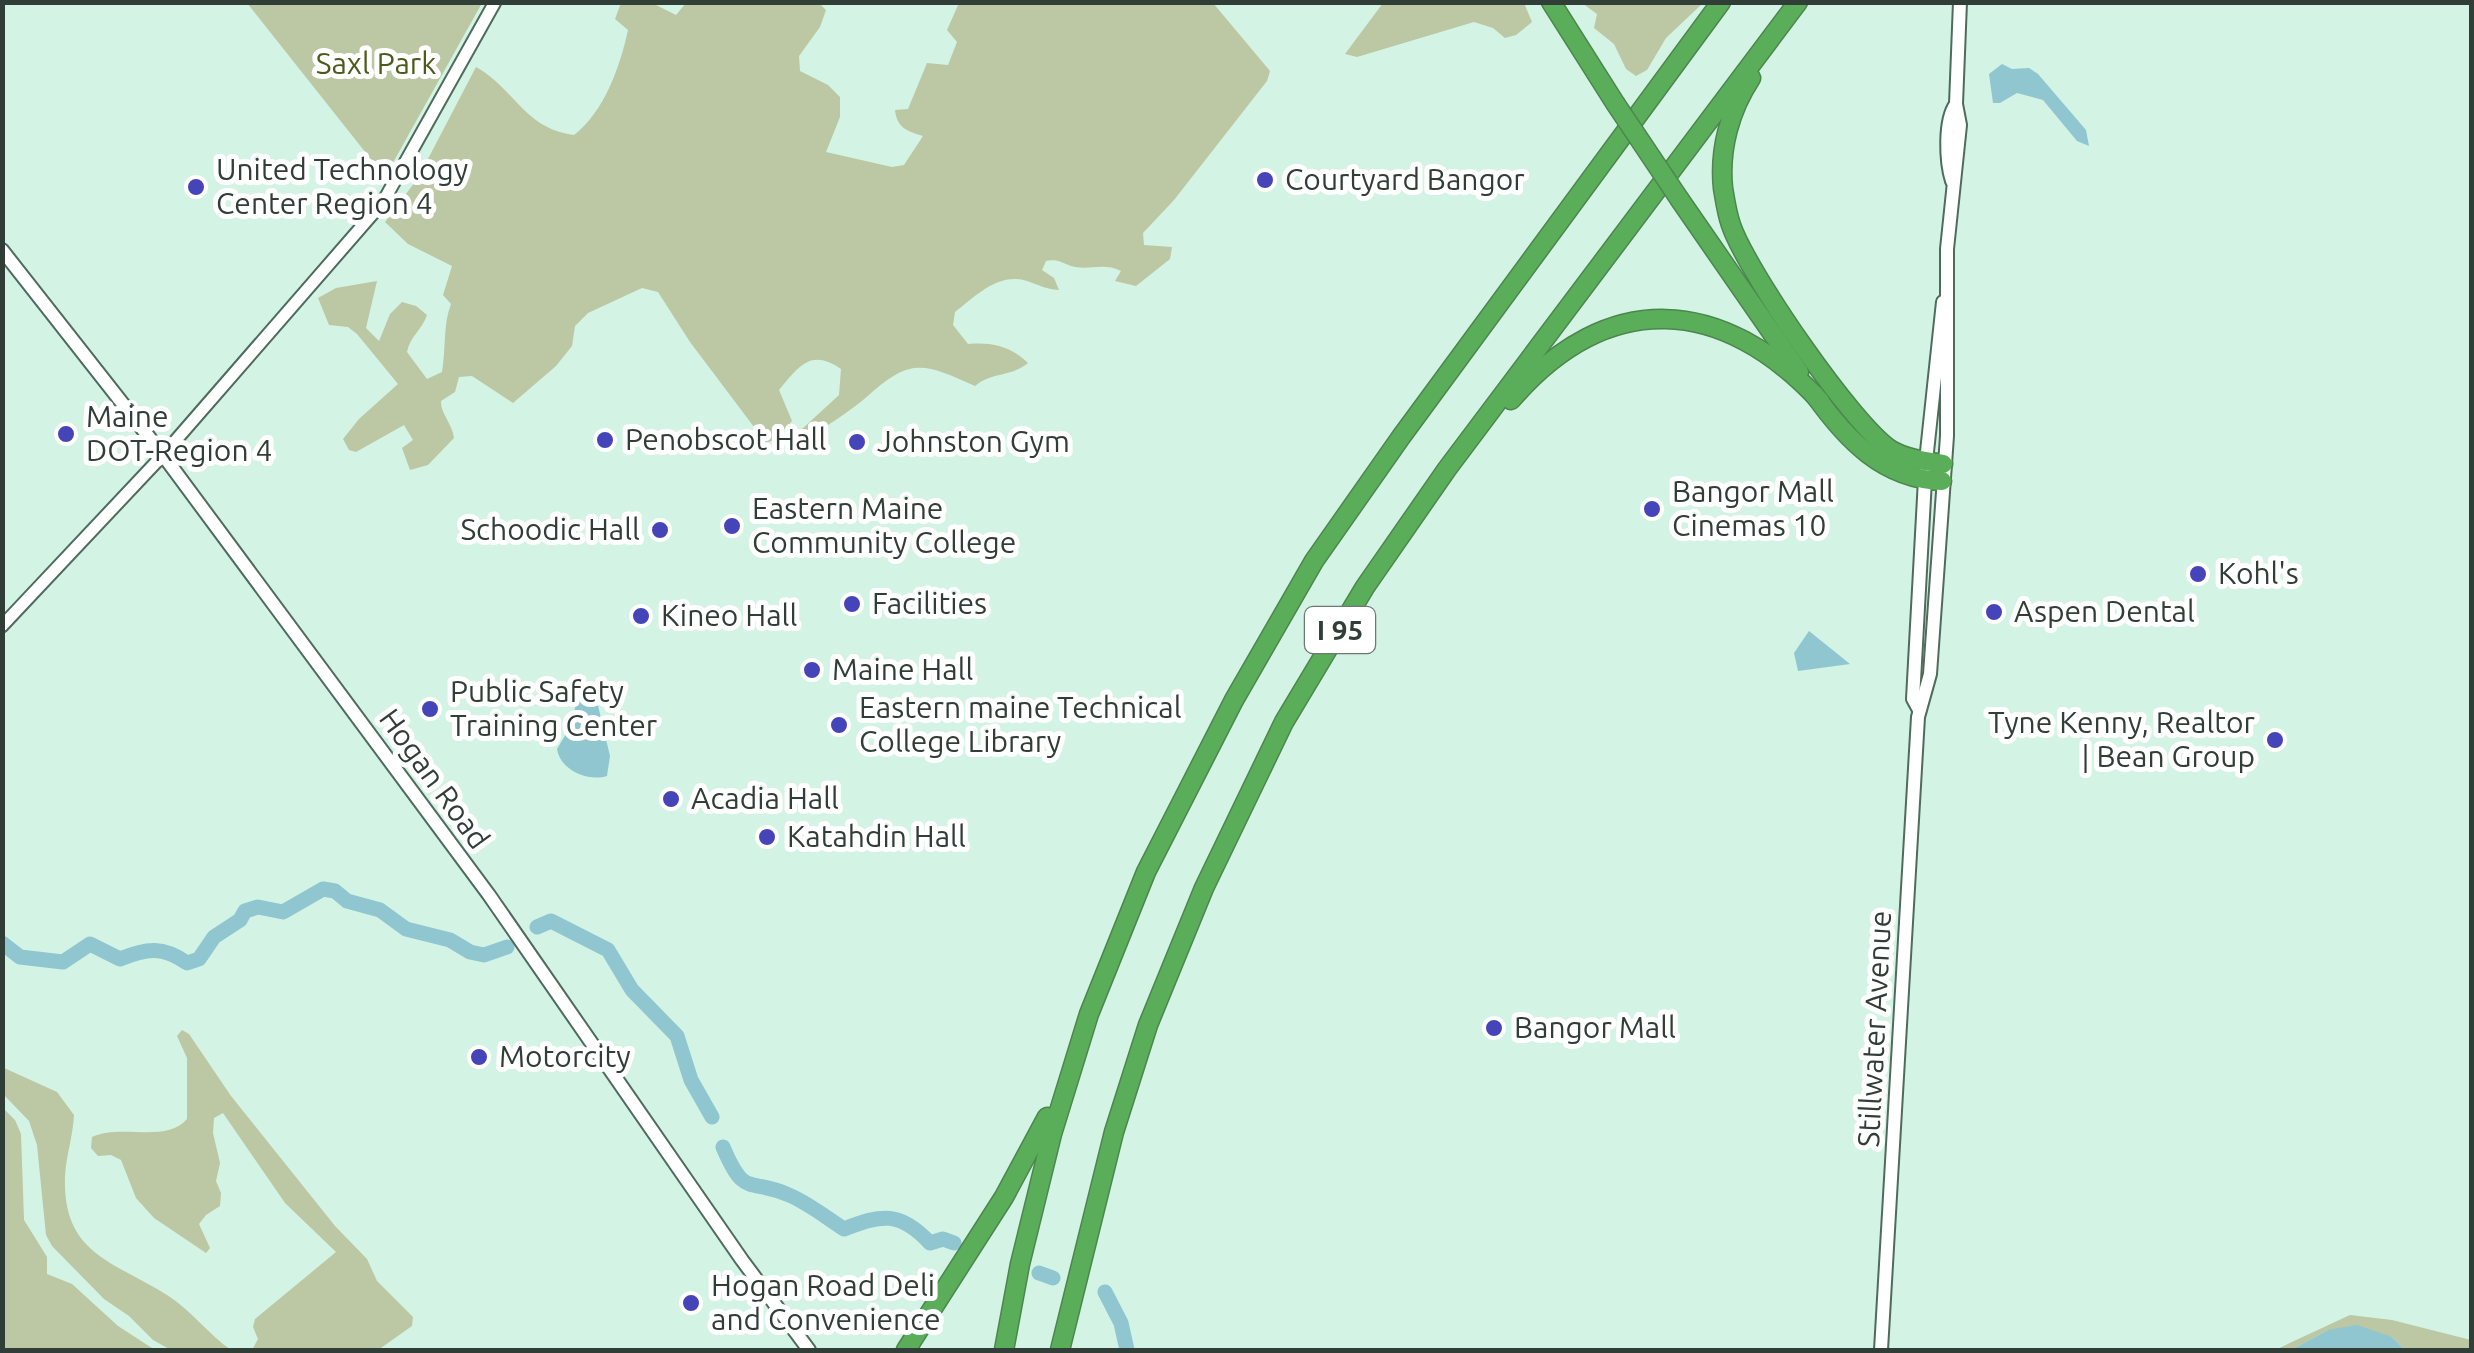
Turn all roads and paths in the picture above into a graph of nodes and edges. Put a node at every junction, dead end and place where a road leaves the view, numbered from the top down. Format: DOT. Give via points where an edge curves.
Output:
graph roads {
  1 [pos="495,2"];
  2 [pos="1551,2"];
  3 [pos="1721,2"];
  4 [pos="1800,2"];
  5 [pos="1960,2"];
  6 [pos="2,250"];
  7 [pos="1820,402"];
  8 [pos="163,455"];
  9 [pos="1934,472"];
  10 [pos="1392,548"];
  11 [pos="2,626"];
  12 [pos="1088,1014"];
  13 [pos="1072,1302"];
  14 [pos="810,1350"];
  15 [pos="908,1350"];
  16 [pos="1004,1350"];
  17 [pos="1060,1350"];
  18 [pos="1074,1350"];
  19 [pos="1881,1350"];
  1 -- 8 [label="street" via="384,202"];
  2 -- 7 [label="highway, bridge"];
  3 -- 12 [label="highway, I 95" via="1314,561 1146,872"];
  4 -- 9 [label="highway" via="1742,92 1729,125 1722,176 1731,225 1802,346 1876,438"];
  4 -- 10 [label="highway, I 95"];
  5 -- 9 [label="main road, Stillwater Avenue"];
  6 -- 8 [label="main road, Hogan Road"];
  7 -- 9 [label="highway" via="1878,464 1898,474"];
  7 -- 10 [label="highway" via="1768,354 1730,332 1681,320 1612,326 1563,350 1519,391"];
  8 -- 11 [label="street"];
  8 -- 14 [label="main road, Hogan Road" via="489,895"];
  9 -- 19 [label="main road, Stillwater Avenue" via="1913,699 1919,710"];
  10 -- 13 [label="highway, I 95" via="1284,722 1204,888 1148,1025"];
  12 -- 15 [label="highway" via="1040,1135"];
  12 -- 16 [label="highway, I 95" via="1052,1134"];
  13 -- 17 [label="highway, I 95"];
  13 -- 18 [label="highway"];
}
